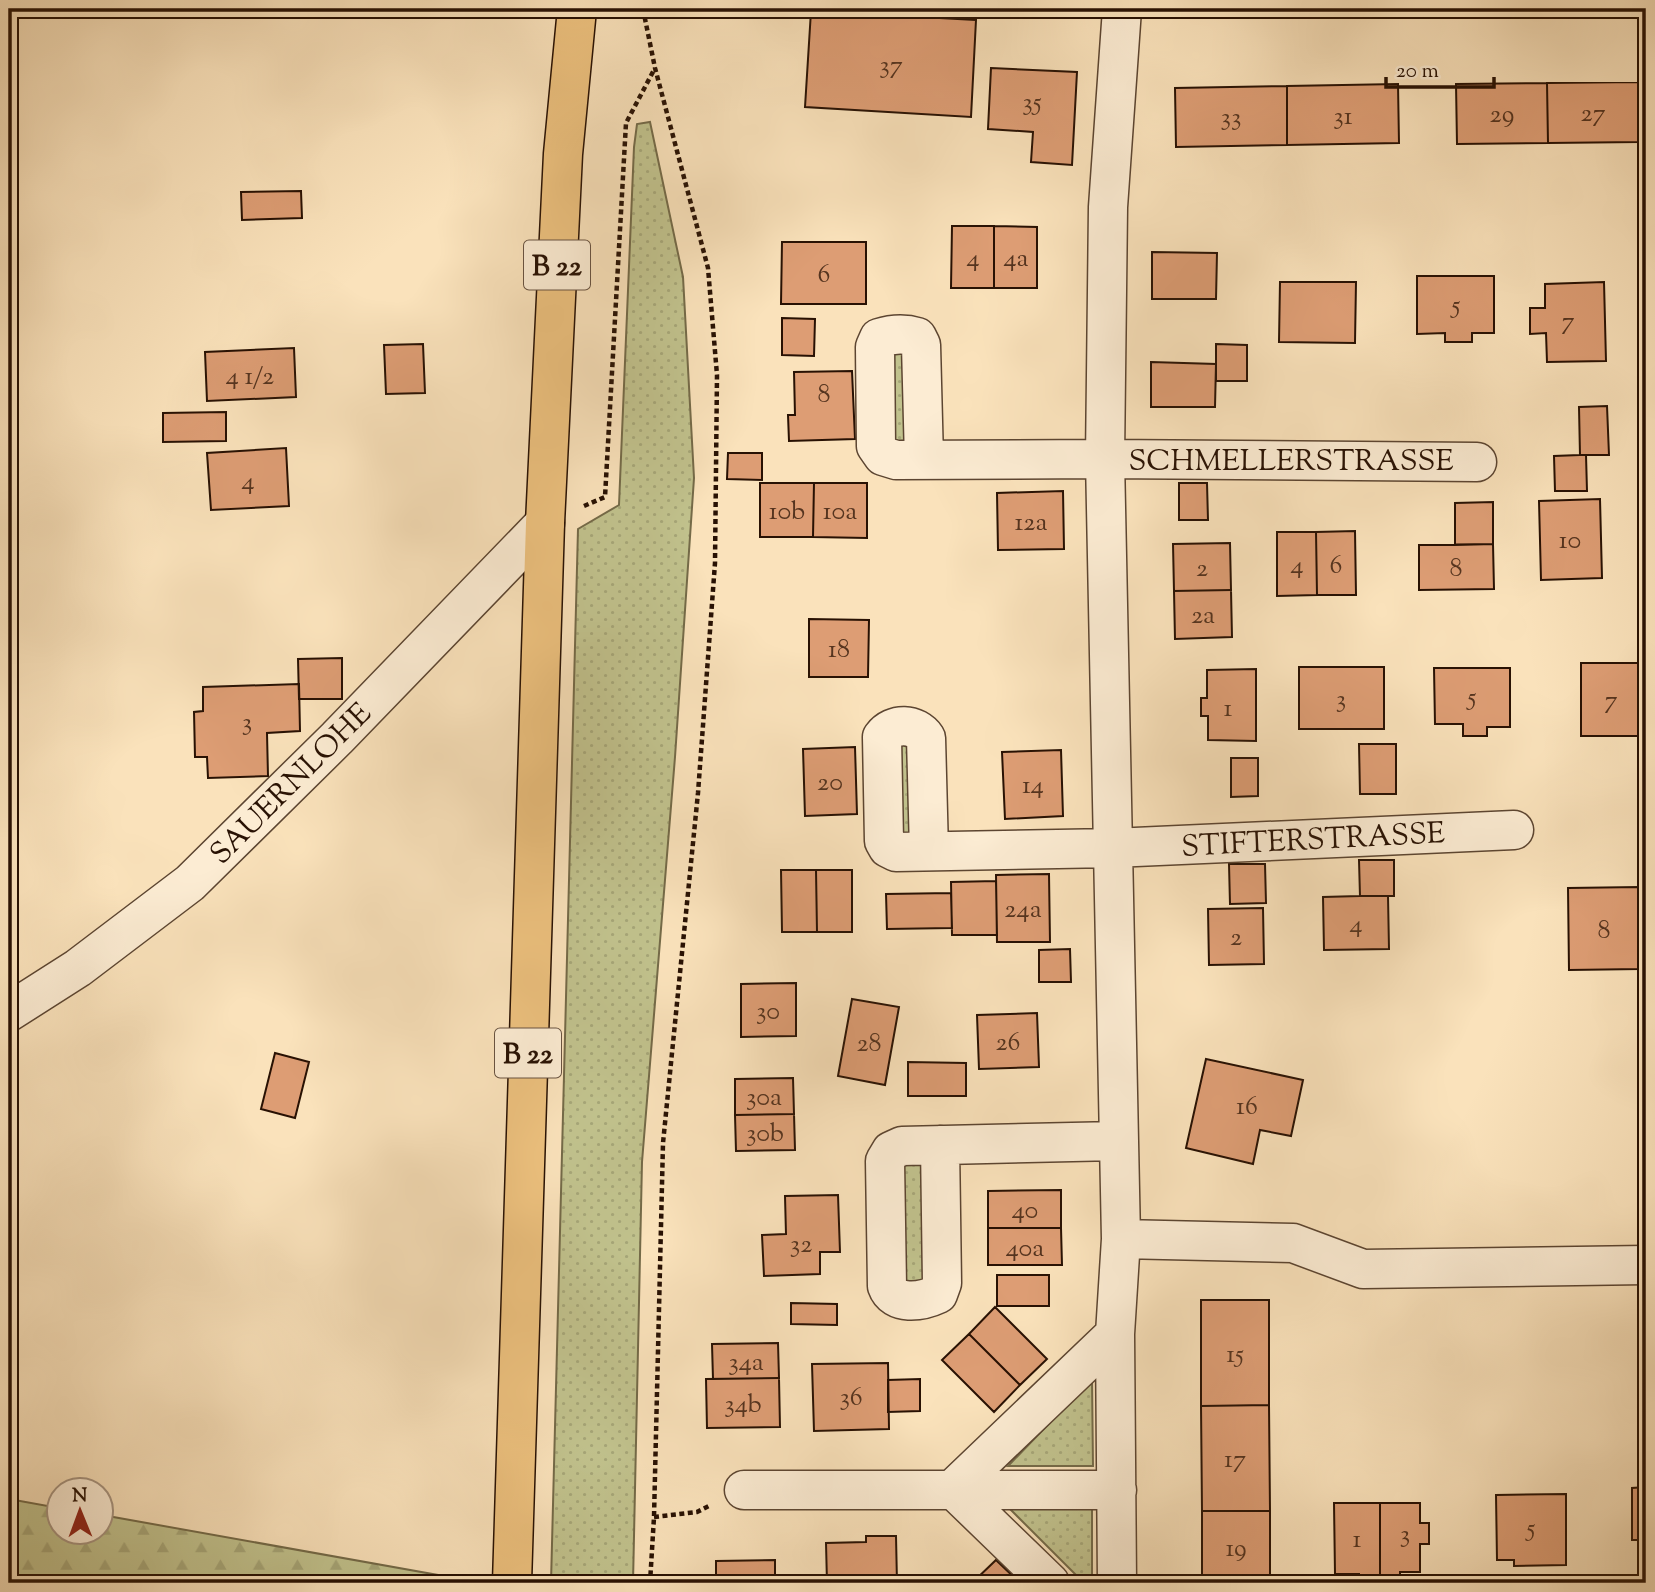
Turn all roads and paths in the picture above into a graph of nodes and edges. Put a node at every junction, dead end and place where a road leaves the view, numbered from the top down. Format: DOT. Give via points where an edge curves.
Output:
graph roads {
  1 [pos="577,9"];
  2 [pos="643,9"];
  3 [pos="1122,9"];
  4 [pos="655,68"];
  5 [pos="1105,459"];
  6 [pos="924,460"];
  7 [pos="1477,462"];
  8 [pos="545,523"];
  9 [pos="1514,830"];
  10 [pos="1113,848"];
  11 [pos="929,851"];
  12 [pos="9,1012"];
  13 [pos="1117,1141"];
  14 [pos="940,1145"];
  15 [pos="1121,1240"];
  16 [pos="1646,1265"];
  17 [pos="1115,1334"];
  18 [pos="953,1489"];
  19 [pos="744,1490"];
  20 [pos="1117,1490"];
  21 [pos="654,1517"];
  22 [pos="512,1583"];
  23 [pos="650,1583"];
  24 [pos="1050,1583"];
  25 [pos="1117,1583"];
  1 -- 8 [label="main road, B 22" via="563,154"];
  2 -- 4 [label="path"];
  3 -- 5 [label="street" via="1108,207"];
  4 -- 8 [label="path" via="626,122 605,498"];
  4 -- 21 [label="path" via="708,268 717,375 713,590 663,1143"];
  5 -- 6 [label="street, SCHMELLERSTRASSE"];
  5 -- 7 [label="street, SCHMELLERSTRASSE"];
  5 -- 10 [label="street"];
  8 -- 12 [label="street, SAUERNLOHE" via="190,883 78,968"];
  8 -- 22 [label="main road, B 22"];
  9 -- 10 [label="street, STIFTERSTRASSE"];
  10 -- 11 [label="street, STIFTERSTRASSE"];
  10 -- 13 [label="street"];
  13 -- 14 [label="street"];
  13 -- 15 [label="street"];
  15 -- 16 [label="street" via="1293,1242 1363,1269"];
  15 -- 17 [label="street"];
  17 -- 18 [label="street"];
  17 -- 20 [label="street"];
  18 -- 19 [label="street"];
  18 -- 20 [label="street"];
  18 -- 24 [label="street"];
  19 -- 21 [label="path" via="696,1512"];
  20 -- 25 [label="street"];
  21 -- 23 [label="path"];
}
